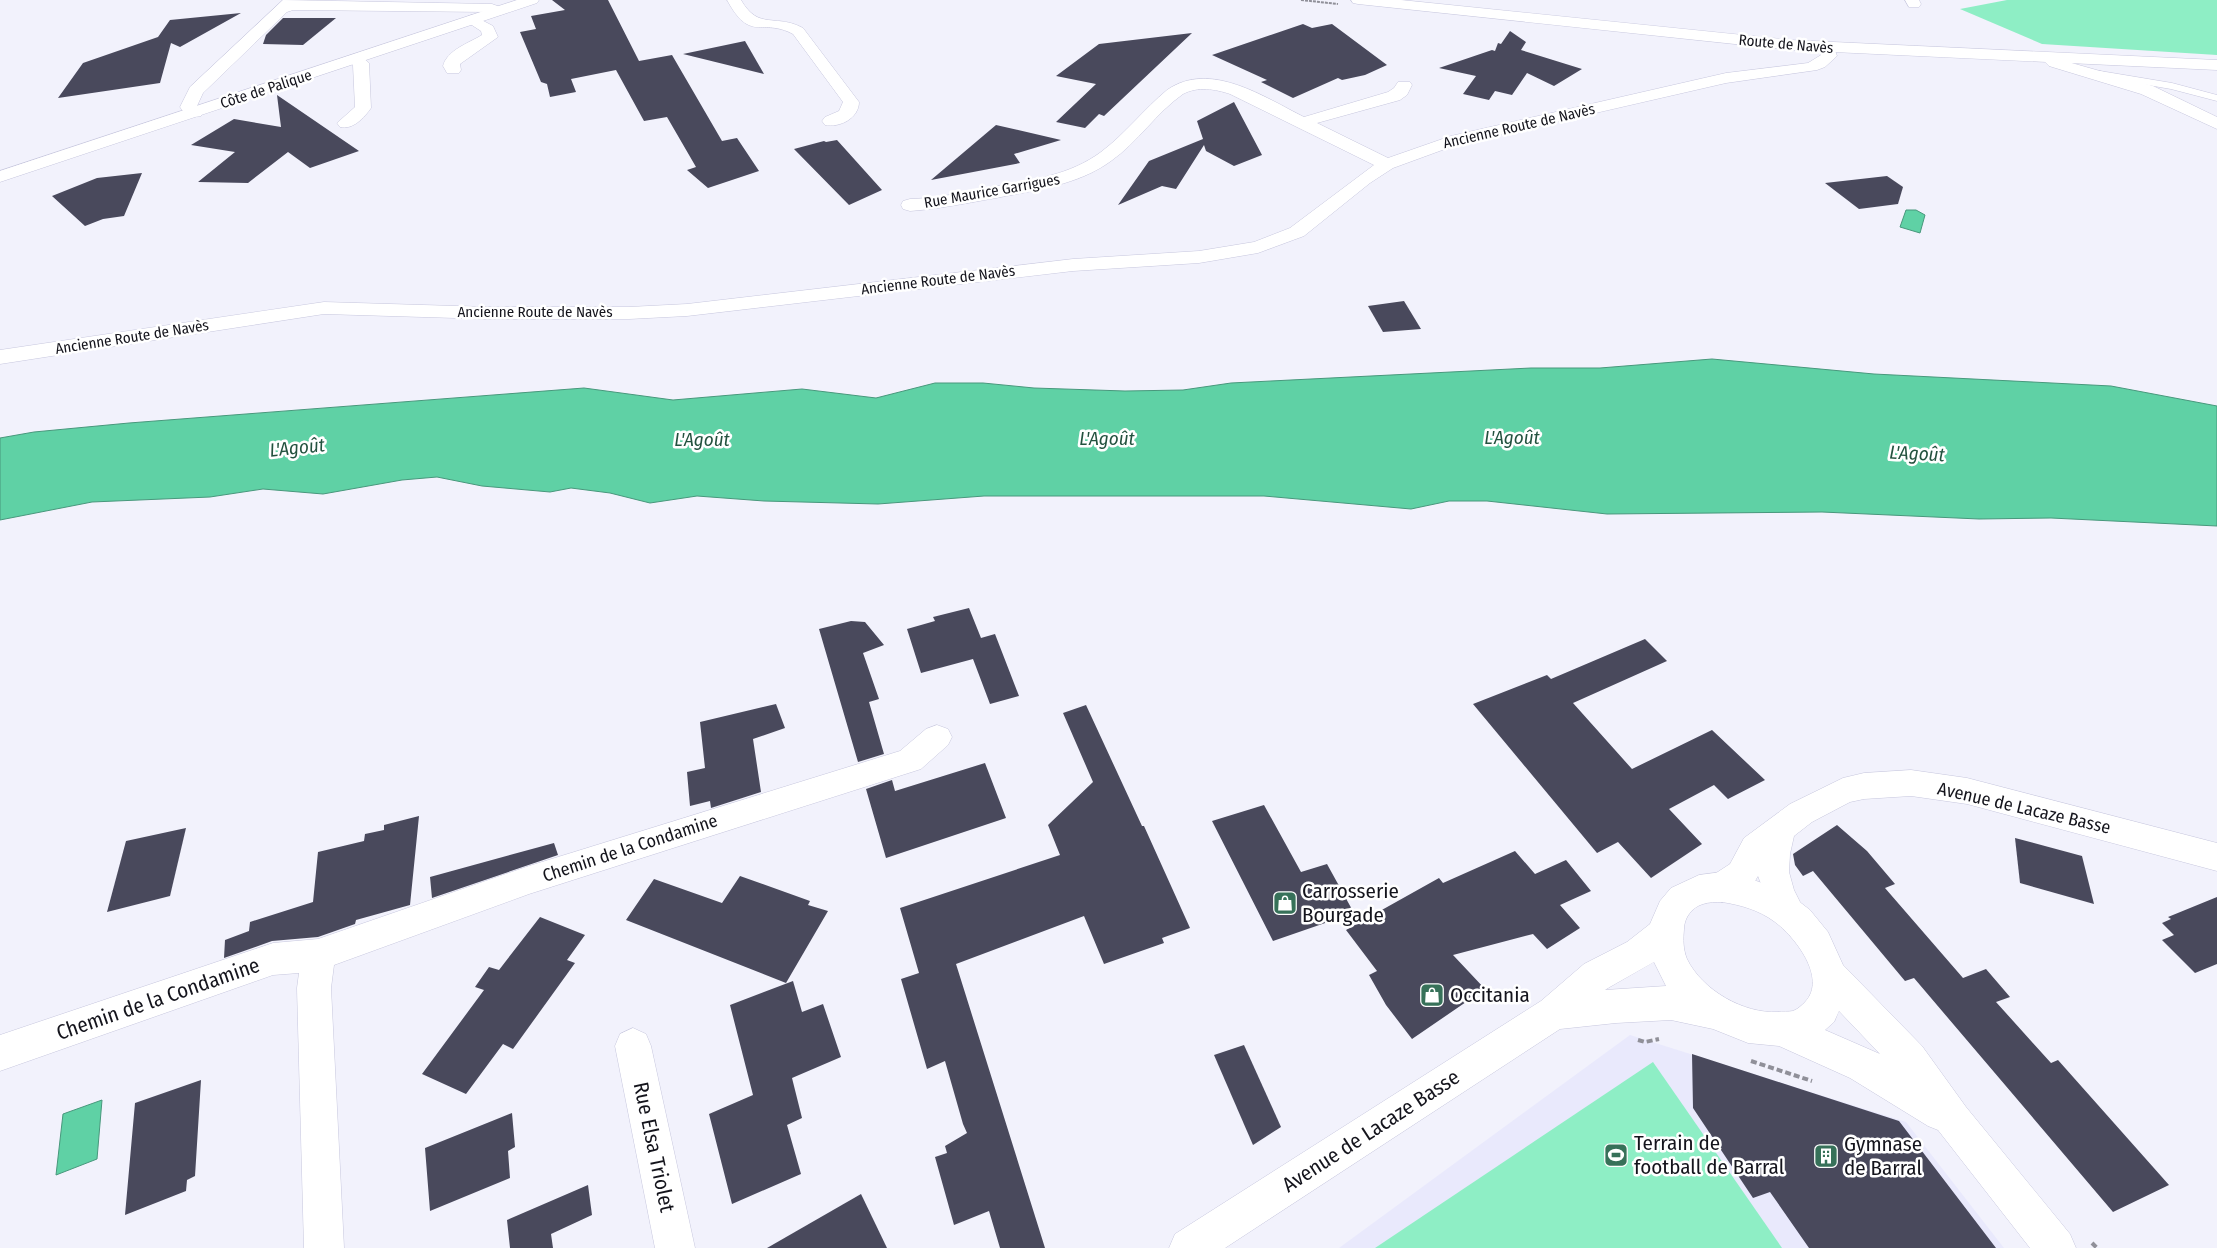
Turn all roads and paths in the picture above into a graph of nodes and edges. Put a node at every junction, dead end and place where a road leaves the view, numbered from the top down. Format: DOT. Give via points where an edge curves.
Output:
graph roads {
  1 [pos="532,0"];
  2 [pos="734,0"];
  3 [pos="1358,0"];
  4 [pos="287,4"];
  5 [pos="495,9"];
  6 [pos="472,20"];
  7 [pos="1827,48"];
  8 [pos="2049,58"];
  9 [pos="355,59"];
  10 [pos="2217,65"];
  11 [pos="453,70"];
  12 [pos="2094,73"];
  13 [pos="1404,85"];
  14 [pos="2217,98"];
  15 [pos="192,109"];
  16 [pos="831,121"];
  17 [pos="346,123"];
  18 [pos="1303,123"];
  19 [pos="2217,124"];
  20 [pos="1387,164"];
  21 [pos="0,177"];
  22 [pos="910,205"];
  23 [pos="0,357"];
  24 [pos="937,737"];
  25 [pos="1780,830"];
  26 [pos="2217,857"];
  27 [pos="1722,887"];
  28 [pos="1788,912"];
  29 [pos="1665,933"];
  30 [pos="318,955"];
  31 [pos="1828,973"];
  32 [pos="1716,1012"];
  33 [pos="1554,1013"];
  34 [pos="1783,1030"];
  35 [pos="1632,1035"];
  36 [pos="1665,1038"];
  37 [pos="633,1046"];
  38 [pos="0,1054"];
  39 [pos="1742,1058"];
  40 [pos="1815,1082"];
  41 [pos="1953,1120"];
  42 [pos="324,1248"];
  43 [pos="675,1248"];
  44 [pos="1189,1248"];
  45 [pos="2056,1248"];
  1 -- 5 [label="street, Côte de Palique"];
  2 -- 16 [label="street" via="739,12 752,22 785,25 798,31 851,102 848,113"];
  3 -- 7 [label="street, Route de Navès"];
  4 -- 5 [label="street"];
  4 -- 15 [label="street" via="202,85 192,97"];
  5 -- 6 [label="street, Côte de Palique"];
  6 -- 9 [label="street, Côte de Palique"];
  6 -- 11 [label="street" via="488,29 490,36 457,57 451,66"];
  7 -- 8 [label="street, Route de Navès"];
  7 -- 20 [label="street, Ancienne Route de Navès" via="1829,56 1826,60 1811,67 1726,78 1482,133"];
  8 -- 10 [label="street, Route de Navès"];
  8 -- 12 [label="street"];
  9 -- 15 [label="street, Côte de Palique"];
  9 -- 17 [label="street" via="361,63 363,108"];
  12 -- 14 [label="lane" via="2164,84"];
  12 -- 19 [label="street" via="2147,90"];
  13 -- 18 [label="street" via="1394,96"];
  15 -- 21 [label="street, Côte de Palique"];
  18 -- 20 [label="street, Rue Maurice Garrigues"];
  18 -- 22 [label="street, Rue Maurice Garrigues" via="1236,90 1222,86 1186,87 1171,95 1104,158 1075,174 941,203"];
  20 -- 23 [label="street, Ancienne Route de Navès" via="1308,225 1279,241 1199,257 1073,265 687,310 489,313 324,308"];
  24 -- 30 [label="street, Chemin de la Condamine" via="910,760 538,877"];
  25 -- 26 [label="street, Avenue de Lacaze Basse" via="1801,813 1843,791 1864,786 1911,783 1967,791"];
  25 -- 27 [label="street, Avenue de Lacaze Basse" via="1755,848 1742,874"];
  25 -- 28 [label="street" via="1772,855 1774,884"];
  27 -- 28 [label="street" via="1744,890"];
  27 -- 29 [label="street" via="1700,890 1681,899 1669,914"];
  28 -- 31 [label="street" via="1808,930 1821,952"];
  29 -- 32 [label="street" via="1668,954 1678,975 1694,996"];
  29 -- 33 [label="street, Avenue de Lacaze Basse" via="1639,953 1596,976"];
  30 -- 38 [label="street, Chemin de la Condamine" via="273,959"];
  30 -- 42 [label="street" via="314,988"];
  31 -- 34 [label="street" via="1829,990 1815,1018 1801,1026"];
  31 -- 41 [label="street" via="1909,1059"];
  32 -- 33 [label="street" via="1670,1004"];
  32 -- 34 [label="street" via="1738,1024 1761,1030"];
  33 -- 44 [label="street, Avenue de Lacaze Basse"];
  34 -- 41 [label="street" via="1863,1065"];
  35 -- 36 [label="path" via="1645,1042"];
  37 -- 43 [label="street, Rue Elsa Triolet"];
  39 -- 40 [label="path"];
  41 -- 45 [label="street"];
}
